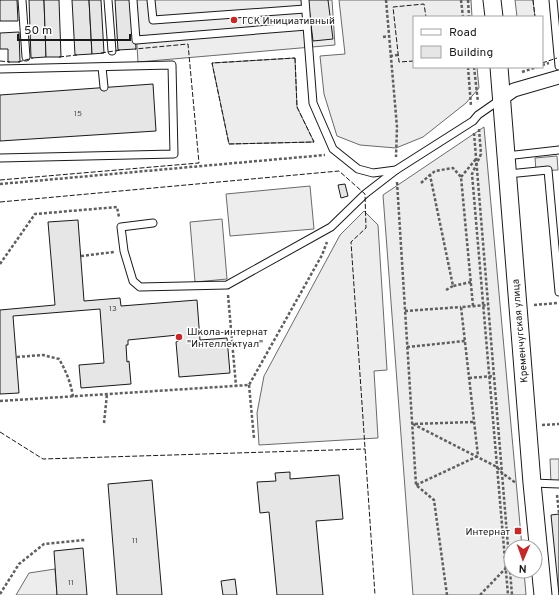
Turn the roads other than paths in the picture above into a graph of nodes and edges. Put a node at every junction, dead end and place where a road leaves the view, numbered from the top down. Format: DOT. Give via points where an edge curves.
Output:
graph roads {
  1 [pos="22,0"];
  2 [pos="108,0"];
  3 [pos="133,0"];
  4 [pos="151,0"];
  5 [pos="305,0"];
  6 [pos="492,0"];
  7 [pos="553,0"];
  8 [pos="305,9"];
  9 [pos="494,16"];
  10 [pos="307,26"];
  11 [pos="112,51"];
  12 [pos="26,57"];
  13 [pos="559,66"];
  14 [pos="102,67"];
  15 [pos="499,68"];
  16 [pos="0,69"];
  17 [pos="559,77"];
  18 [pos="104,87"];
  19 [pos="501,99"];
  20 [pos="559,150"];
  21 [pos="505,156"];
  22 [pos="0,158"];
  23 [pos="396,170"];
  24 [pos="507,174"];
  25 [pos="153,223"];
  26 [pos="559,292"];
  27 [pos="525,484"];
  28 [pos="559,484"];
  29 [pos="543,595"];
  1 -- 12 [label="lane"];
  2 -- 11 [label="lane"];
  3 -- 10 [label="lane" via="136,40"];
  4 -- 8 [label="lane" via="153,20"];
  5 -- 8 [label="lane"];
  6 -- 9 [label="street"];
  7 -- 13 [label="lane"];
  8 -- 10 [label="lane"];
  10 -- 23 [label="lane" via="313,103 333,149 358,169 373,173"];
  14 -- 16 [label="lane"];
  14 -- 18 [label="lane"];
  14 -- 22 [label="lane" via="172,65 174,154"];
  15 -- 19 [label="street, Кременчугская улица"];
  17 -- 19 [label="street" via="514,90"];
  19 -- 21 [label="street, Кременчугская улица"];
  19 -- 23 [label="lane" via="478,115 473,122"];
  20 -- 21 [label="lane"];
  21 -- 24 [label="street, Кременчугская улица"];
  23 -- 25 [label="lane" via="365,194 331,227 226,285 140,287 133,281 124,251 121,227"];
  24 -- 26 [label="lane" via="548,170"];
  24 -- 27 [label="street, Кременчугская улица"];
  27 -- 28 [label="lane"];
  27 -- 29 [label="street, Кременчугская улица"];
}
